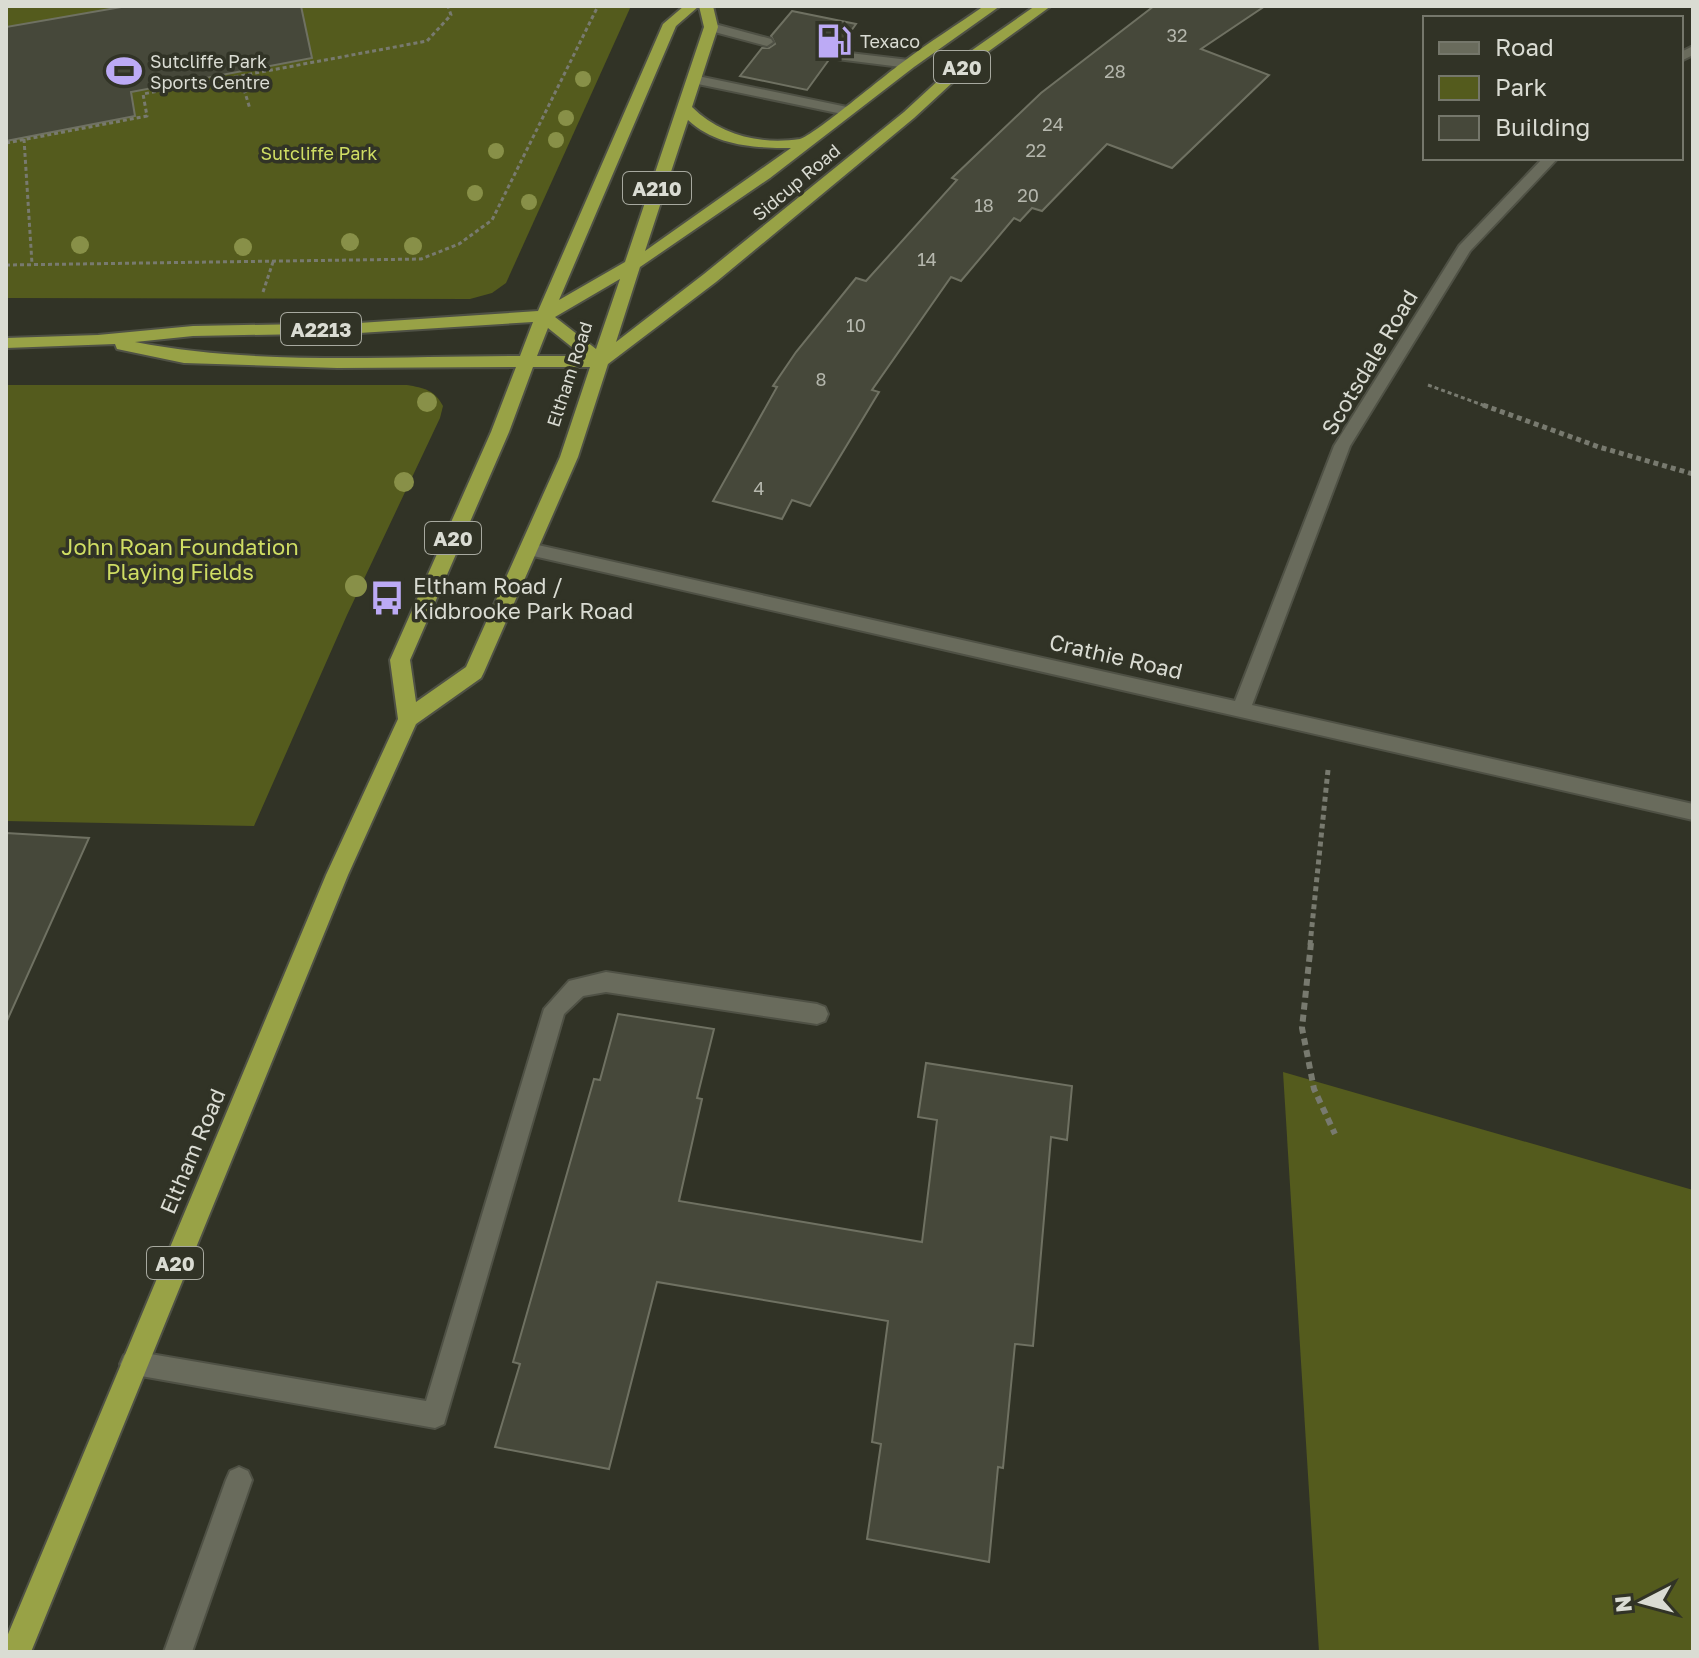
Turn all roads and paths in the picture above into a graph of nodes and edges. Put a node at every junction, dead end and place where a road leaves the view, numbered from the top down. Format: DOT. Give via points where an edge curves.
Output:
graph roads {
  1 [pos="448,6"];
  2 [pos="598,6"];
  3 [pos="692,6"];
  4 [pos="706,6"];
  5 [pos="993,6"];
  6 [pos="1044,6"];
  7 [pos="711,27"];
  8 [pos="767,42"];
  9 [pos="833,55"];
  10 [pos="909,64"];
  11 [pos="240,76"];
  12 [pos="693,79"];
  13 [pos="755,79"];
  14 [pos="745,90"];
  15 [pos="684,108"];
  16 [pos="250,109"];
  17 [pos="847,111"];
  18 [pos="24,139"];
  19 [pos="6,143"];
  20 [pos="806,143"];
  21 [pos="1549,160"];
  22 [pos="274,259"];
  23 [pos="32,264"];
  24 [pos="6,265"];
  25 [pos="630,268"];
  26 [pos="586,293"];
  27 [pos="261,298"];
  28 [pos="544,316"];
  29 [pos="98,340"];
  30 [pos="6,343"];
  31 [pos="527,361"];
  32 [pos="601,361"];
  33 [pos="1389,371"];
  34 [pos="1693,474"];
  35 [pos="529,549"];
  36 [pos="1241,709"];
  37 [pos="408,719"];
  38 [pos="1332,729"];
  39 [pos="1693,812"];
  40 [pos="817,1014"];
  41 [pos="1335,1134"];
  42 [pos="133,1364"];
  43 [pos="239,1480"];
  44 [pos="16,1652"];
  45 [pos="178,1652"];
  1 -- 11 [label="path" via="451,15 427,41"];
  2 -- 22 [label="path" via="492,220 473,238 421,259"];
  3 -- 28 [label="highway, Eltham Road / A20" via="670,24"];
  4 -- 7 [label="highway"];
  5 -- 10 [label="highway, Sidcup Road / A20"];
  6 -- 32 [label="highway, Sidcup Road / A20" via="973,56 903,120"];
  7 -- 8 [label="street"];
  7 -- 12 [label="highway, Eltham Road / A210"];
  9 -- 10 [label="street"];
  10 -- 17 [label="highway, Sidcup Road / A20"];
  11 -- 16 [label="path"];
  11 -- 18 [label="path" via="143,94 147,116"];
  12 -- 14 [label="street"];
  12 -- 15 [label="highway, Eltham Road / A210"];
  13 -- 14 [label="street"];
  14 -- 17 [label="street" via="790,93"];
  15 -- 20 [label="highway" via="700,126 736,141"];
  15 -- 25 [label="highway, Eltham Road / A210"];
  17 -- 20 [label="highway, Sidcup Road / A20"];
  18 -- 19 [label="path"];
  18 -- 23 [label="path"];
  20 -- 25 [label="highway, Sidcup Road / A20"];
  21 -- 33 [label="street, Scotsdale Road" via="1464,249"];
  22 -- 23 [label="path"];
  22 -- 27 [label="path"];
  23 -- 24 [label="path"];
  25 -- 26 [label="highway, Sidcup Road / A20"];
  25 -- 32 [label="highway, Eltham Road"];
  26 -- 28 [label="highway, A2213"];
  28 -- 29 [label="highway, A2213"];
  28 -- 31 [label="highway, Eltham Road / A20"];
  28 -- 32 [label="highway"];
  29 -- 30 [label="highway, A2213"];
  29 -- 31 [label="highway, A2213" via="184,357"];
  31 -- 32 [label="highway, A2213"];
  31 -- 37 [label="highway, Eltham Road / A20" via="400,660"];
  32 -- 35 [label="highway, Eltham Road" via="569,457"];
  33 -- 34 [label="path" via="1599,447"];
  33 -- 36 [label="street, Scotsdale Road" via="1342,446"];
  35 -- 36 [label="street, Crathie Road"];
  35 -- 37 [label="highway, Eltham Road" via="474,672"];
  36 -- 38 [label="street, Crathie Road"];
  37 -- 42 [label="highway, Eltham Road / A20" via="337,875"];
  38 -- 39 [label="street, Crathie Road"];
  38 -- 41 [label="path" via="1302,1028 1314,1089"];
  40 -- 42 [label="street" via="606,982 577,988 555,1009 435,1415"];
  42 -- 44 [label="highway, Eltham Road / A20"];
  43 -- 45 [label="street"];
}
